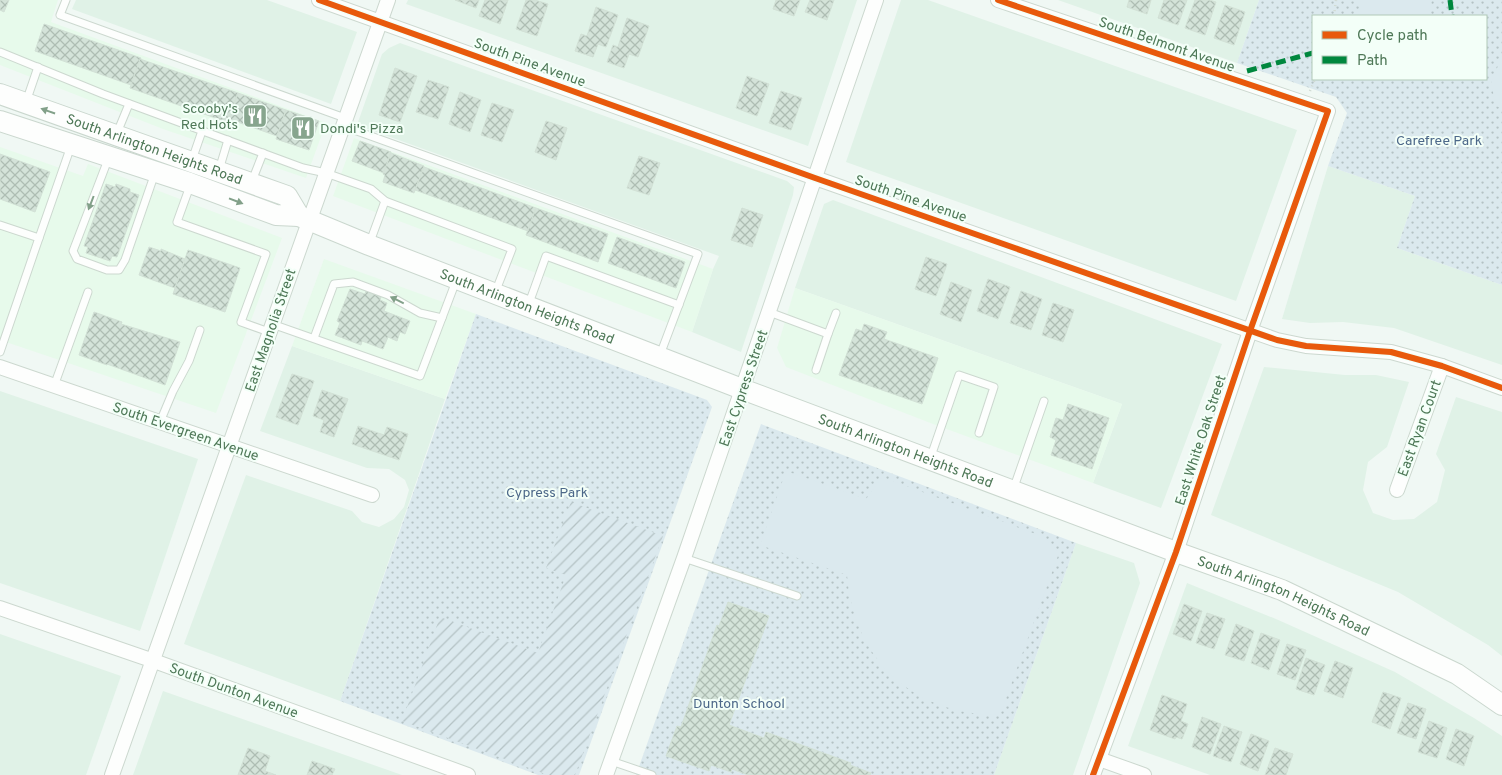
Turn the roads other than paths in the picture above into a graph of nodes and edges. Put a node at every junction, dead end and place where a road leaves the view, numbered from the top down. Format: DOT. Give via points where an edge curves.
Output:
graph roads {
  1 [pos="66,0"];
  2 [pos="319,0"];
  3 [pos="388,0"];
  4 [pos="876,0"];
  5 [pos="998,0"];
  6 [pos="380,22"];
  7 [pos="0,52"];
  8 [pos="38,67"];
  9 [pos="0,94"];
  10 [pos="26,103"];
  11 [pos="129,104"];
  12 [pos="1328,111"];
  13 [pos="0,121"];
  14 [pos="344,122"];
  15 [pos="202,131"];
  16 [pos="116,135"];
  17 [pos="228,140"];
  18 [pos="71,145"];
  19 [pos="263,153"];
  20 [pos="109,157"];
  21 [pos="191,163"];
  22 [pos="155,172"];
  23 [pos="218,172"];
  24 [pos="326,173"];
  25 [pos="815,178"];
  26 [pos="190,183"];
  27 [pos="252,184"];
  28 [pos="385,201"];
  29 [pos="304,218"];
  30 [pos="0,225"];
  31 [pos="39,238"];
  32 [pos="369,245"];
  33 [pos="457,279"];
  34 [pos="88,292"];
  35 [pos="495,294"];
  36 [pos="679,305"];
  37 [pos="528,306"];
  38 [pos="769,312"];
  39 [pos="836,313"];
  40 [pos="442,318"];
  41 [pos="271,328"];
  42 [pos="200,330"];
  43 [pos="1250,331"];
  44 [pos="828,334"];
  45 [pos="314,338"];
  46 [pos="0,352"];
  47 [pos="660,357"];
  48 [pos="1442,366"];
  49 [pos="0,367"];
  50 [pos="816,370"];
  51 [pos="54,386"];
  52 [pos="1502,388"];
  53 [pos="742,389"];
  54 [pos="1044,401"];
  55 [pos="160,422"];
  56 [pos="979,433"];
  57 [pos="230,446"];
  58 [pos="930,459"];
  59 [pos="1013,490"];
  60 [pos="1397,490"];
  61 [pos="372,495"];
  62 [pos="1176,552"];
  63 [pos="684,558"];
  64 [pos="798,596"];
  65 [pos="0,608"];
  66 [pos="154,661"];
  67 [pos="1502,705"];
  68 [pos="1099,759"];
  69 [pos="611,761"];
  70 [pos="112,775"];
  71 [pos="468,775"];
  72 [pos="606,775"];
  73 [pos="652,775"];
  74 [pos="1093,775"];
  75 [pos="1144,775"];
  1 -- 14 [label="lane" via="60,15"];
  2 -- 6 [label="street, South Pine Avenue"];
  3 -- 6 [label="street, East Magnolia Street"];
  4 -- 25 [label="street, East Cypress Street"];
  5 -- 12 [label="street, South Belmont Avenue"];
  6 -- 14 [label="street, East Magnolia Street"];
  6 -- 25 [label="street, South Pine Avenue"];
  7 -- 8 [label="lane"];
  8 -- 10 [label="lane"];
  8 -- 11 [label="lane"];
  9 -- 10 [label="main road, South Arlington Heights Road"];
  16 -- 10 [label="main road, South Arlington Heights Road, one-way"];
  11 -- 15 [label="lane"];
  11 -- 16 [label="lane"];
  12 -- 43 [label="street, East White Oak Street"];
  13 -- 18 [label="main road, South Arlington Heights Road"];
  14 -- 24 [label="street, East Magnolia Street"];
  14 -- 36 [label="lane" via="698,254"];
  15 -- 17 [label="lane"];
  15 -- 21 [label="lane"];
  16 -- 21 [label="main road, South Arlington Heights Road"];
  17 -- 19 [label="lane"];
  17 -- 23 [label="lane"];
  18 -- 20 [label="main road, South Arlington Heights Road"];
  18 -- 31 [label="lane"];
  19 -- 24 [label="lane"];
  19 -- 27 [label="lane"];
  20 -- 22 [label="main road, South Arlington Heights Road"];
  20 -- 22 [label="lane, one-way" via="73,251 77,259 107,270 119,270 125,260"];
  21 -- 23 [label="main road, South Arlington Heights Road"];
  22 -- 26 [label="main road, South Arlington Heights Road"];
  23 -- 27 [label="main road, South Arlington Heights Road"];
  24 -- 28 [label="lane" via="372,189"];
  24 -- 29 [label="street, East Magnolia Street"];
  25 -- 38 [label="street, East Cypress Street"];
  25 -- 43 [label="street, South Pine Avenue"];
  26 -- 29 [label="main road, South Arlington Heights Road, one-way" via="276,215"];
  26 -- 41 [label="lane" via="177,222 266,254 241,322"];
  27 -- 29 [label="main road, South Arlington Heights Road" via="287,196"];
  28 -- 32 [label="lane"];
  28 -- 35 [label="lane" via="512,249"];
  29 -- 32 [label="main road, South Arlington Heights Road"];
  29 -- 41 [label="street, East Magnolia Street"];
  30 -- 31 [label="lane"];
  31 -- 46 [label="lane"];
  32 -- 33 [label="main road, South Arlington Heights Road"];
  33 -- 35 [label="main road, South Arlington Heights Road"];
  33 -- 40 [label="lane"];
  34 -- 51 [label="lane"];
  35 -- 37 [label="main road, South Arlington Heights Road"];
  36 -- 37 [label="lane" via="546,256"];
  36 -- 47 [label="lane"];
  37 -- 47 [label="main road, South Arlington Heights Road"];
  38 -- 44 [label="lane"];
  38 -- 53 [label="street, East Cypress Street"];
  39 -- 44 [label="lane"];
  40 -- 45 [label="lane, one-way" via="420,313 388,295 353,282 334,284"];
  40 -- 45 [label="lane" via="420,376"];
  41 -- 45 [label="lane"];
  41 -- 57 [label="street, East Magnolia Street"];
  42 -- 55 [label="lane"];
  43 -- 48 [label="street, South Pine Avenue" via="1306,346 1391,352"];
  43 -- 62 [label="street, East White Oak Street"];
  44 -- 50 [label="lane"];
  47 -- 53 [label="main road, South Arlington Heights Road"];
  48 -- 52 [label="street, South Pine Avenue"];
  48 -- 60 [label="street, East Ryan Court"];
  49 -- 51 [label="street, South Evergreen Avenue"];
  51 -- 55 [label="street, South Evergreen Avenue"];
  53 -- 58 [label="main road, South Arlington Heights Road"];
  53 -- 63 [label="street, East Cypress Street"];
  54 -- 59 [label="lane"];
  55 -- 57 [label="street, South Evergreen Avenue"];
  56 -- 58 [label="lane" via="994,388 959,375"];
  57 -- 61 [label="street, South Evergreen Avenue"];
  57 -- 66 [label="street, East Magnolia Street"];
  58 -- 59 [label="main road, South Arlington Heights Road"];
  59 -- 62 [label="main road, South Arlington Heights Road"];
  62 -- 67 [label="main road, South Arlington Heights Road" via="1282,590 1457,674"];
  62 -- 68 [label="street, East White Oak Street"];
  63 -- 64 [label="lane"];
  63 -- 69 [label="street, East Cypress Street"];
  65 -- 66 [label="street, South Dunton Avenue"];
  66 -- 70 [label="street, East Magnolia Street"];
  66 -- 71 [label="street, South Dunton Avenue"];
  68 -- 74 [label="street, East White Oak Street"];
  68 -- 75 [label="street"];
  69 -- 72 [label="street, East Cypress Street"];
  69 -- 73 [label="lane"];
}
